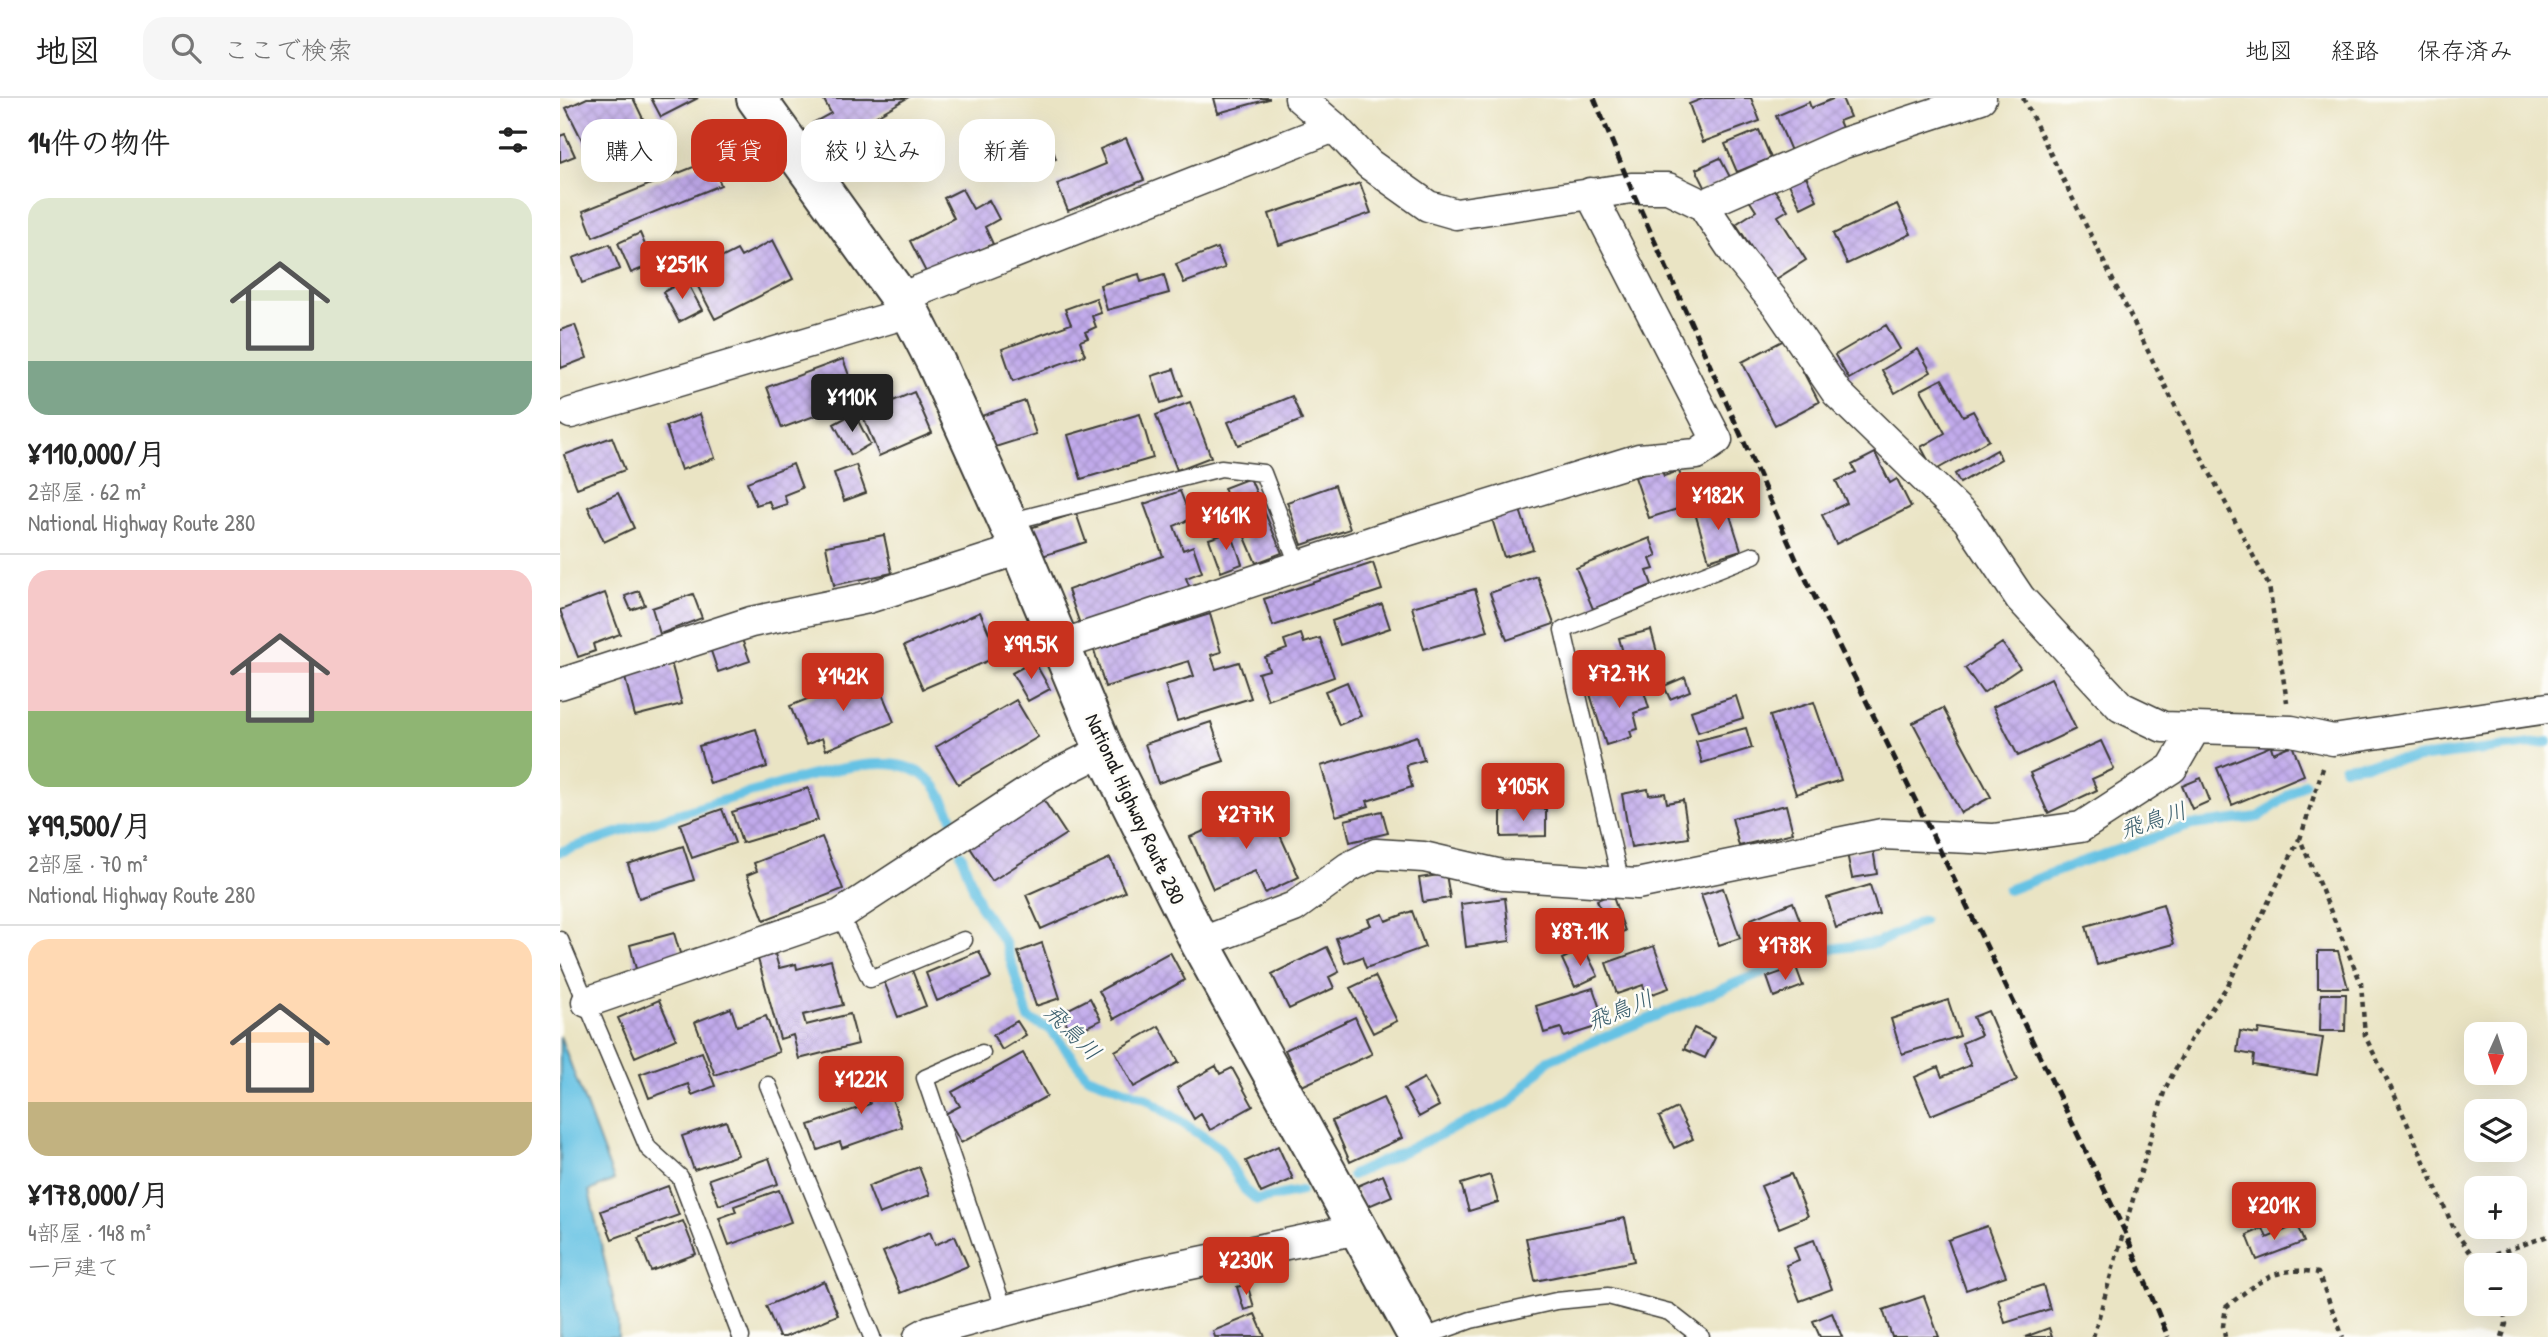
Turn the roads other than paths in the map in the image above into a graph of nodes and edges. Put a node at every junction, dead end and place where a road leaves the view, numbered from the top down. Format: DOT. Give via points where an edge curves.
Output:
graph roads {
  1 [pos="756,98"];
  2 [pos="1300,98"];
  3 [pos="1981,98"];
  4 [pos="1334,127"];
  5 [pos="1590,193"];
  6 [pos="1703,205"];
  7 [pos="905,305"];
  8 [pos="571,412"];
  9 [pos="1014,536"];
  10 [pos="1754,555"];
  11 [pos="1299,567"];
  12 [pos="1060,645"];
  13 [pos="560,684"];
  14 [pos="2548,708"];
  15 [pos="2194,730"];
  16 [pos="1104,750"];
  17 [pos="1620,883"];
  18 [pos="839,915"];
  19 [pos="560,940"];
  20 [pos="964,940"];
  21 [pos="1200,943"];
  22 [pos="587,1002"];
  23 [pos="982,1053"];
  24 [pos="768,1085"];
  25 [pos="1358,1229"];
  26 [pos="1003,1310"];
  27 [pos="741,1337"];
  28 [pos="872,1337"];
  29 [pos="919,1337"];
  30 [pos="1418,1337"];
  31 [pos="1424,1337"];
  32 [pos="1701,1337"];
  1 -- 7 [label="highway, National Highway Route 280"];
  2 -- 4 [label="street"];
  3 -- 6 [label="street" via="1844,143"];
  4 -- 5 [label="street" via="1369,164 1428,205 1456,214"];
  4 -- 7 [label="street"];
  5 -- 6 [label="street" via="1668,188"];
  5 -- 11 [label="street" via="1717,440 1697,454 1639,459"];
  6 -- 15 [label="street" via="1838,393 1967,519 2020,598 2121,707 2163,727"];
  7 -- 8 [label="street"];
  7 -- 9 [label="highway, National Highway Route 280"];
  9 -- 11 [label="lane" via="1221,468 1246,470 1263,473"];
  9 -- 12 [label="highway, National Highway Route 280"];
  9 -- 13 [label="street" via="868,598 751,621"];
  10 -- 17 [label="lane" via="1563,630"];
  11 -- 12 [label="street"];
  12 -- 16 [label="highway, National Highway Route 280"];
  14 -- 15 [label="street" via="2333,740 2292,732"];
  15 -- 17 [label="street" via="2172,768 2081,827 1993,839 1882,834 1637,884"];
  16 -- 18 [label="street" via="1049,778"];
  16 -- 21 [label="highway, National Highway Route 280"];
  17 -- 21 [label="street" via="1502,874 1424,857 1376,854 1349,866 1294,907"];
  18 -- 20 [label="lane" via="870,979"];
  18 -- 22 [label="street"];
  19 -- 22 [label="lane"];
  21 -- 25 [label="highway, National Highway Route 280"];
  22 -- 27 [label="lane" via="648,1148 680,1177"];
  23 -- 26 [label="lane" via="925,1078"];
  24 -- 28 [label="lane"];
  25 -- 26 [label="street" via="1138,1275"];
  25 -- 30 [label="highway, National Highway Route 280"];
  26 -- 29 [label="street"];
  31 -- 32 [label="lane" via="1472,1320 1556,1301 1608,1296 1669,1312"];
}
